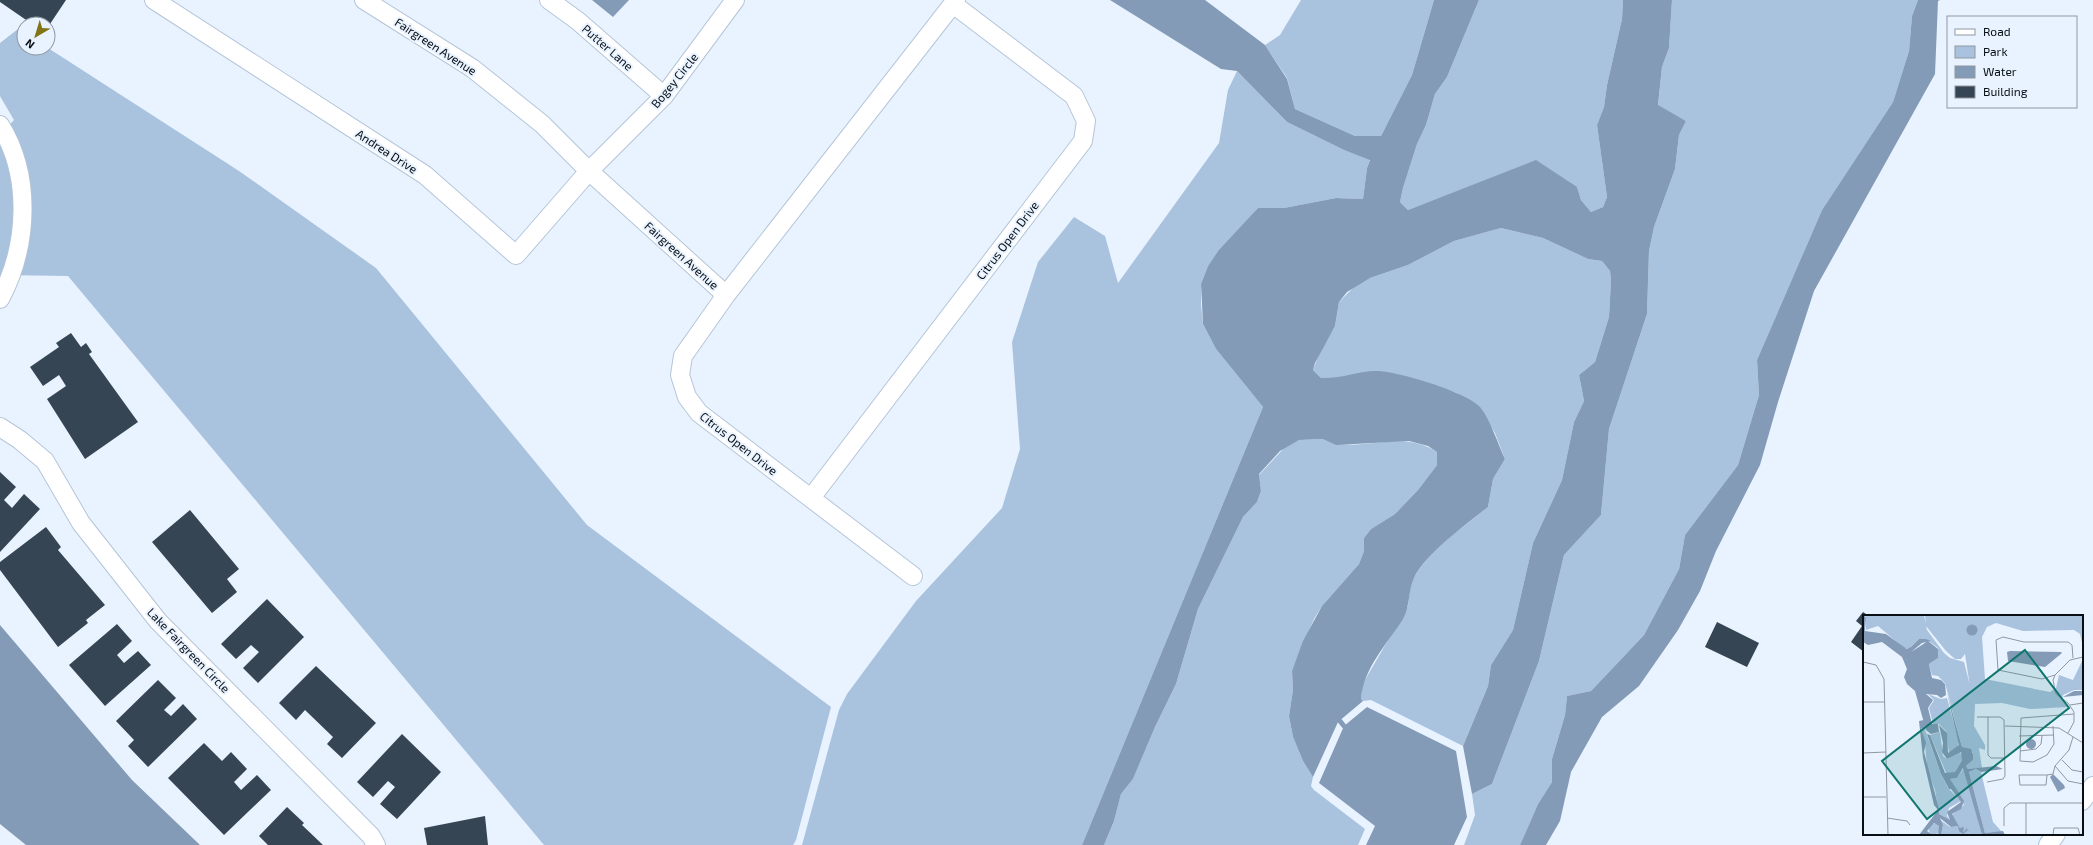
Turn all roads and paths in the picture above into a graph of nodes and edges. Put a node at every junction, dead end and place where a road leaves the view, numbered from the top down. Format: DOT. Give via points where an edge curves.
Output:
graph roads {
  1 [pos="154,0"];
  2 [pos="364,0"];
  3 [pos="549,0"];
  4 [pos="735,0"];
  5 [pos="955,2"];
  6 [pos="664,96"];
  7 [pos="0,125"];
  8 [pos="589,171"];
  9 [pos="726,295"];
  10 [pos="0,299"];
  11 [pos="0,427"];
  12 [pos="811,498"];
  13 [pos="913,576"];
  14 [pos="2093,786"];
  15 [pos="2083,800"];
  16 [pos="2055,835"];
  17 [pos="376,845"];
  18 [pos="2048,845"];
  1 -- 8 [label="street, Andrea Drive" via="425,175 516,255"];
  2 -- 8 [label="street, Fairgreen Avenue" via="472,68 542,124"];
  3 -- 6 [label="street, Putter Lane" via="578,21"];
  4 -- 6 [label="street, Bogey Circle"];
  5 -- 9 [label="street, Fairgreen Avenue"];
  5 -- 12 [label="street, Citrus Open Drive" via="1074,96 1086,121 1082,141"];
  6 -- 8 [label="street, Bogey Circle"];
  7 -- 10 [label="street" via="8,138 20,174 23,224 10,280"];
  8 -- 9 [label="street, Fairgreen Avenue"];
  9 -- 12 [label="street, Citrus Open Drive" via="683,356 680,375 687,397 699,412"];
  11 -- 17 [label="street, Lake Fairgreen Circle" via="45,461 81,523 158,621 371,836"];
  12 -- 13 [label="street, Citrus Open Drive"];
  14 -- 15 [label="street"];
  16 -- 18 [label="street"];
}
